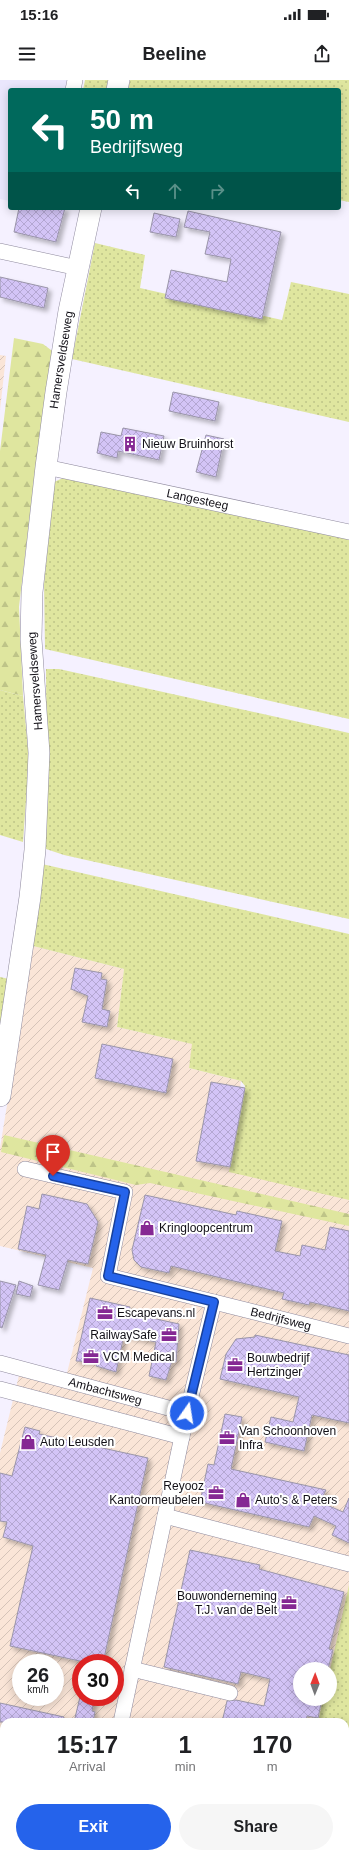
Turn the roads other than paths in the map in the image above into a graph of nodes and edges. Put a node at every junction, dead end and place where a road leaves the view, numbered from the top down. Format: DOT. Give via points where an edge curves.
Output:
graph roads {
  1 [pos="91,210"];
  2 [pos="0,251"];
  3 [pos="78,268"];
  4 [pos="46,468"];
  5 [pos="349,532"];
  6 [pos="0,1096"];
  7 [pos="25,1169"];
  8 [pos="214,1302"];
  9 [pos="349,1336"];
  10 [pos="0,1363"];
  11 [pos="0,1389"];
  12 [pos="187,1413"];
  13 [pos="182,1437"];
  14 [pos="165,1516"];
  15 [pos="349,1564"];
  16 [pos="132,1669"];
  17 [pos="230,1692"];
  18 [pos="122,1718"];
  1 -- 3 [label="street, Hamersveldseweg"];
  2 -- 3 [label="street"];
  3 -- 4 [label="street, Hamersveldseweg" via="56,392"];
  4 -- 5 [label="street, Langesteeg"];
  4 -- 6 [label="street, Hamersveldseweg" via="31,610 39,753 34,850 29,904"];
  7 -- 8 [label="street, Bedrijfsweg" via="125,1192 108,1276"];
  8 -- 9 [label="street, Bedrijfsweg"];
  8 -- 12 [label="street"];
  10 -- 12 [label="street, Ambachtsweg"];
  11 -- 13 [label="street"];
  12 -- 13 [label="street"];
  13 -- 14 [label="street"];
  14 -- 15 [label="street"];
  14 -- 16 [label="street"];
  16 -- 17 [label="street"];
  16 -- 18 [label="street"];
}
